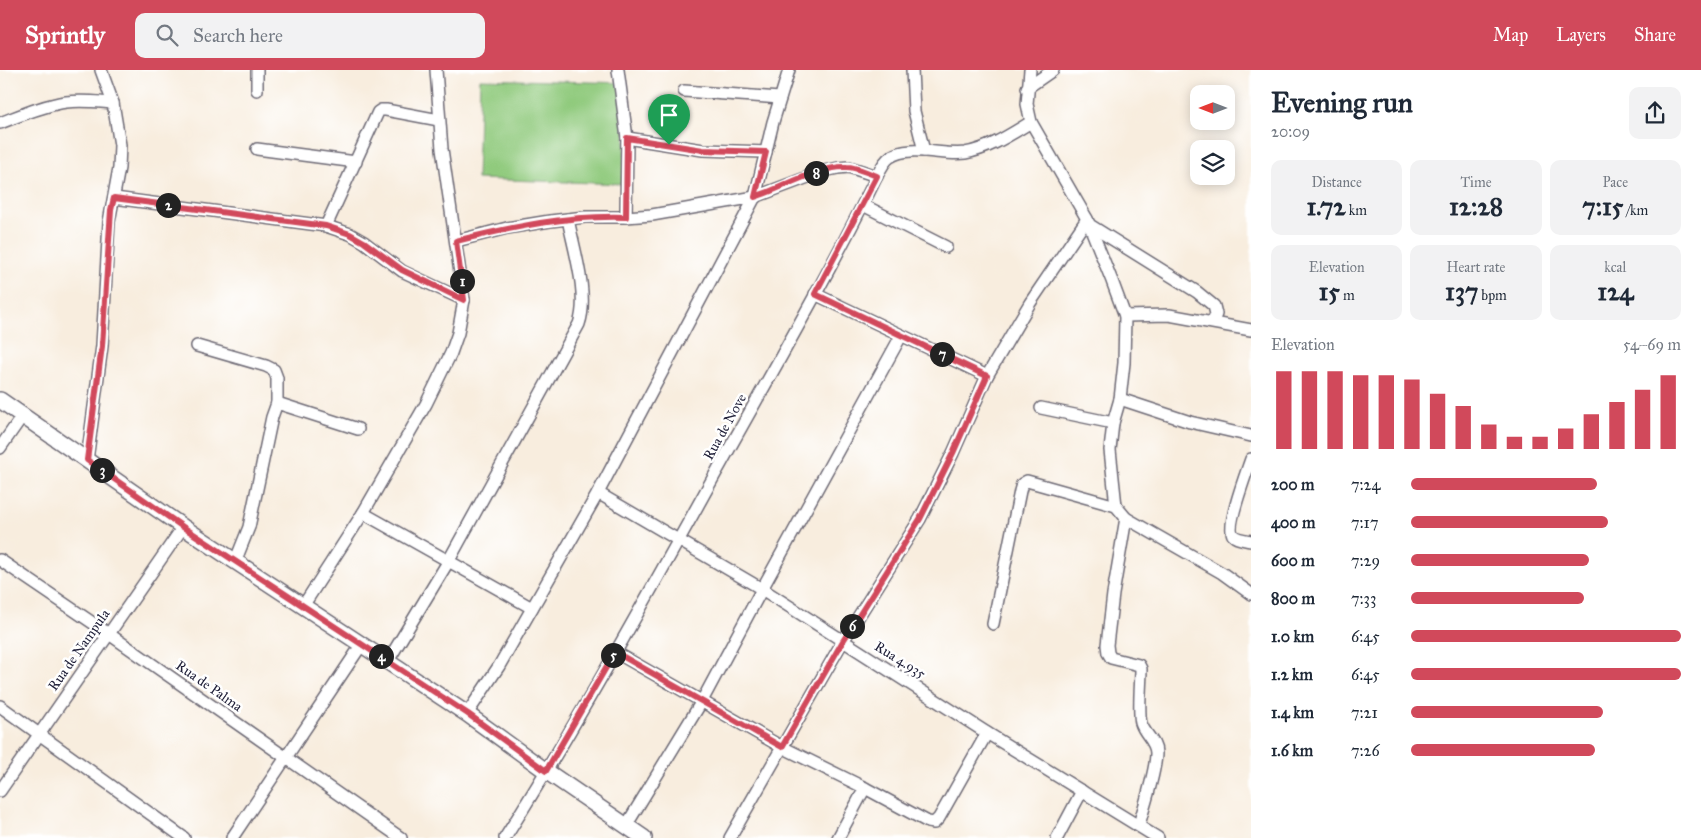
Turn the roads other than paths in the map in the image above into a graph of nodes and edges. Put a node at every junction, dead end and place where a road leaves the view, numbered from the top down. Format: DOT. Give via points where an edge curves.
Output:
graph roads {
  1 [pos="101,70"];
  2 [pos="257,70"];
  3 [pos="436,70"];
  4 [pos="618,70"];
  5 [pos="779,70"];
  6 [pos="912,70"];
  7 [pos="1030,70"];
  8 [pos="1053,70"];
  9 [pos="787,75"];
  10 [pos="1028,88"];
  11 [pos="257,90"];
  12 [pos="684,91"];
  13 [pos="780,98"];
  14 [pos="113,103"];
  15 [pos="439,120"];
  16 [pos="1031,122"];
  17 [pos="0,124"];
  18 [pos="627,138"];
  19 [pos="257,149"];
  20 [pos="924,151"];
  21 [pos="766,152"];
  22 [pos="356,162"];
  23 [pos="877,176"];
  24 [pos="755,197"];
  25 [pos="114,198"];
  26 [pos="863,205"];
  27 [pos="626,217"];
  28 [pos="568,219"];
  29 [pos="1087,221"];
  30 [pos="326,226"];
  31 [pos="456,241"];
  32 [pos="946,247"];
  33 [pos="815,294"];
  34 [pos="464,300"];
  35 [pos="1125,316"];
  36 [pos="1213,322"];
  37 [pos="1251,330"];
  38 [pos="901,336"];
  39 [pos="197,346"];
  40 [pos="987,376"];
  41 [pos="1120,399"];
  42 [pos="0,400"];
  43 [pos="277,403"];
  44 [pos="1041,408"];
  45 [pos="23,415"];
  46 [pos="1113,423"];
  47 [pos="358,429"];
  48 [pos="1251,436"];
  49 [pos="0,448"];
  50 [pos="1251,459"];
  51 [pos="87,460"];
  52 [pos="598,493"];
  53 [pos="1116,506"];
  54 [pos="363,514"];
  55 [pos="1126,518"];
  56 [pos="183,527"];
  57 [pos="679,540"];
  58 [pos="1251,541"];
  59 [pos="0,560"];
  60 [pos="235,562"];
  61 [pos="448,562"];
  62 [pos="762,589"];
  63 [pos="1251,594"];
  64 [pos="303,606"];
  65 [pos="532,608"];
  66 [pos="993,624"];
  67 [pos="109,634"];
  68 [pos="843,641"];
  69 [pos="362,644"];
  70 [pos="615,652"];
  71 [pos="388,661"];
  72 [pos="702,701"];
  73 [pos="0,706"];
  74 [pos="468,714"];
  75 [pos="987,733"];
  76 [pos="39,734"];
  77 [pos="782,747"];
  78 [pos="286,759"];
  79 [pos="546,771"];
  80 [pos="865,788"];
  81 [pos="0,791"];
  82 [pos="1082,791"];
  83 [pos="1139,825"];
  84 [pos="626,826"];
  85 [pos="184,838"];
  86 [pos="232,838"];
  87 [pos="400,838"];
  88 [pos="505,838"];
  89 [pos="644,838"];
  90 [pos="730,838"];
  91 [pos="838,838"];
  92 [pos="1056,838"];
  93 [pos="1158,838"];
  1 -- 14 [label="street"];
  2 -- 11 [label="street"];
  3 -- 15 [label="street"];
  4 -- 18 [label="street"];
  5 -- 9 [label="street"];
  6 -- 20 [label="street" via="914,111"];
  7 -- 10 [label="street"];
  8 -- 10 [label="street"];
  9 -- 13 [label="street"];
  10 -- 16 [label="street"];
  12 -- 13 [label="street"];
  13 -- 21 [label="street"];
  14 -- 17 [label="street" via="67,102"];
  14 -- 25 [label="street" via="120,145"];
  15 -- 22 [label="street" via="381,110"];
  15 -- 31 [label="street"];
  16 -- 20 [label="street, Rua de Nove" via="990,145 971,151"];
  16 -- 29 [label="street"];
  18 -- 21 [label="street" via="703,150"];
  18 -- 27 [label="street"];
  19 -- 22 [label="street"];
  20 -- 23 [label="street, Rua de Nove" via="898,153 888,158"];
  21 -- 24 [label="street"];
  22 -- 30 [label="street"];
  23 -- 24 [label="street" via="849,167 838,168"];
  23 -- 26 [label="street, Rua de Nove"];
  24 -- 27 [label="street"];
  24 -- 52 [label="street"];
  25 -- 30 [label="street"];
  25 -- 51 [label="street" via="109,222 102,346"];
  26 -- 32 [label="street"];
  26 -- 33 [label="street, Rua de Nove"];
  27 -- 28 [label="street"];
  28 -- 31 [label="street" via="507,228"];
  28 -- 61 [label="street" via="583,297 583,313"];
  29 -- 35 [label="street"];
  29 -- 36 [label="street" via="1197,292 1214,306"];
  29 -- 40 [label="street" via="1030,303"];
  30 -- 34 [label="street" via="350,234 402,270"];
  31 -- 34 [label="street"];
  33 -- 38 [label="street"];
  33 -- 57 [label="street, Rua de Nove"];
  34 -- 54 [label="street" via="451,353 426,404"];
  35 -- 36 [label="street" via="1169,315"];
  35 -- 41 [label="street"];
  36 -- 37 [label="street"];
  38 -- 40 [label="street"];
  38 -- 62 [label="street"];
  39 -- 43 [label="street" via="274,370"];
  40 -- 68 [label="street" via="920,519"];
  41 -- 46 [label="street"];
  41 -- 48 [label="street" via="1190,422"];
  42 -- 45 [label="main road"];
  43 -- 47 [label="street"];
  43 -- 60 [label="street" via="249,527"];
  44 -- 46 [label="street"];
  45 -- 49 [label="street"];
  45 -- 51 [label="main road"];
  46 -- 53 [label="street" via="1110,450"];
  50 -- 58 [label="street" via="1232,517 1231,530 1237,538"];
  51 -- 56 [label="main road"];
  52 -- 57 [label="street, Rua 4.935"];
  52 -- 65 [label="street"];
  53 -- 55 [label="street"];
  53 -- 66 [label="street" via="1027,481 1022,484"];
  54 -- 61 [label="street"];
  54 -- 64 [label="street"];
  55 -- 63 [label="street" via="1222,573"];
  55 -- 83 [label="street" via="1107,645 1112,658 1139,664 1140,722 1155,744 1155,763"];
  56 -- 60 [label="main road"];
  56 -- 67 [label="street, Rua de Nampula"];
  57 -- 62 [label="street, Rua 4.935"];
  57 -- 70 [label="street, Rua de Nove"];
  59 -- 67 [label="street, Rua de Palma"];
  60 -- 64 [label="main road"];
  61 -- 65 [label="street"];
  61 -- 71 [label="street"];
  62 -- 68 [label="street, Rua 4.935"];
  62 -- 72 [label="street"];
  64 -- 69 [label="main road"];
  65 -- 74 [label="street"];
  67 -- 76 [label="street, Rua de Nampula"];
  67 -- 78 [label="street, Rua de Palma"];
  68 -- 75 [label="street, Rua 4.935"];
  68 -- 77 [label="street"];
  69 -- 71 [label="main road"];
  69 -- 78 [label="street"];
  70 -- 72 [label="street"];
  70 -- 79 [label="street, Rua de Nove"];
  71 -- 74 [label="main road"];
  72 -- 77 [label="street"];
  72 -- 84 [label="street"];
  73 -- 76 [label="street"];
  74 -- 79 [label="main road"];
  75 -- 80 [label="street" via="934,823"];
  75 -- 82 [label="street, Rua 4.935"];
  76 -- 81 [label="street, Rua de Nampula"];
  76 -- 85 [label="street"];
  77 -- 80 [label="street"];
  77 -- 90 [label="street"];
  78 -- 86 [label="street"];
  78 -- 87 [label="street, Rua de Palma"];
  79 -- 84 [label="main road"];
  79 -- 88 [label="street, Rua de Nove"];
  80 -- 91 [label="street"];
  82 -- 83 [label="street, Rua 4.935"];
  82 -- 92 [label="street"];
  83 -- 93 [label="street, Rua 4.935"];
  84 -- 89 [label="main road"];
}
